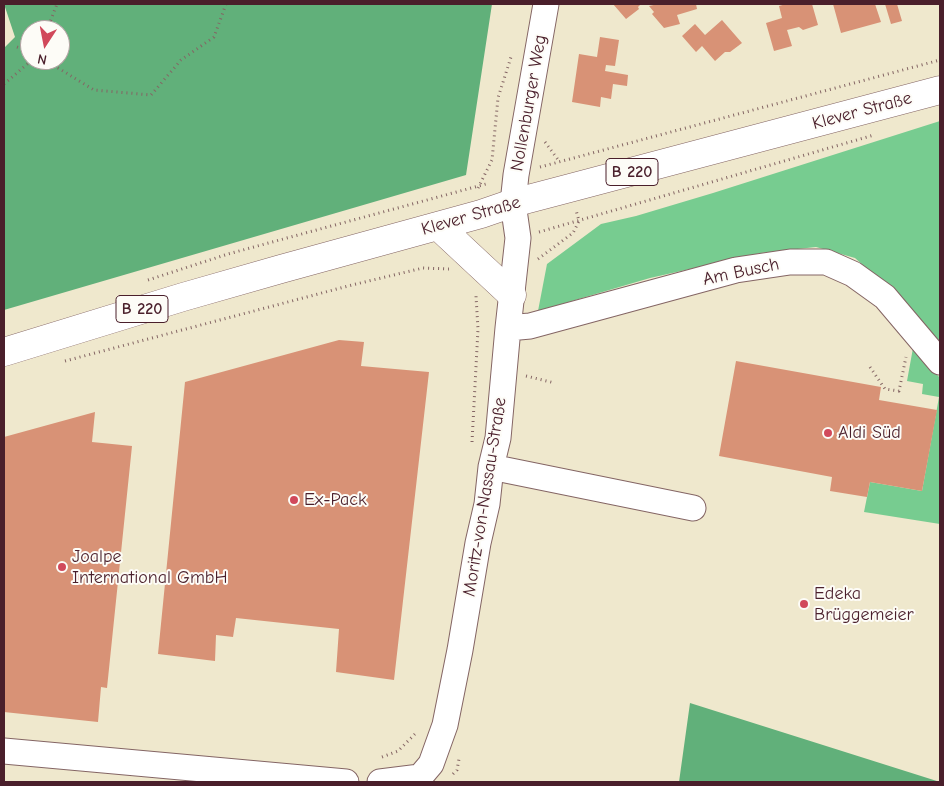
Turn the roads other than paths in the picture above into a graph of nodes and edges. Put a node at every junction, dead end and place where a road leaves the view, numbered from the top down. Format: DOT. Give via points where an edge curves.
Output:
graph roads {
  1 [pos="546,4"];
  2 [pos="940,90"];
  3 [pos="513,202"];
  4 [pos="438,226"];
  5 [pos="512,295"];
  6 [pos="508,328"];
  7 [pos="4,352"];
  8 [pos="940,362"];
  9 [pos="491,467"];
  10 [pos="693,508"];
  11 [pos="4,750"];
  12 [pos="377,771"];
  13 [pos="422,779"];
  14 [pos="346,782"];
  1 -- 3 [label="street, Nollenburger Weg"];
  2 -- 3 [label="main road, Klever Straße / B 220"];
  3 -- 4 [label="main road, Klever Straße / B 220"];
  3 -- 5 [label="street, Moritz-von-Nassau-Straße" via="518,238"];
  4 -- 5 [label="main road"];
  4 -- 7 [label="main road, Klever Straße / B 220" via="182,297"];
  5 -- 6 [label="street, Moritz-von-Nassau-Straße"];
  6 -- 8 [label="street, Am Busch" via="530,326 736,270 790,262 826,262 853,274 885,297"];
  6 -- 9 [label="street, Moritz-von-Nassau-Straße" via="498,438"];
  9 -- 10 [label="street"];
  9 -- 13 [label="street, Moritz-von-Nassau-Straße" via="487,504 444,725 432,764"];
  11 -- 14 [label="street"];
  12 -- 13 [label="street"];
}
